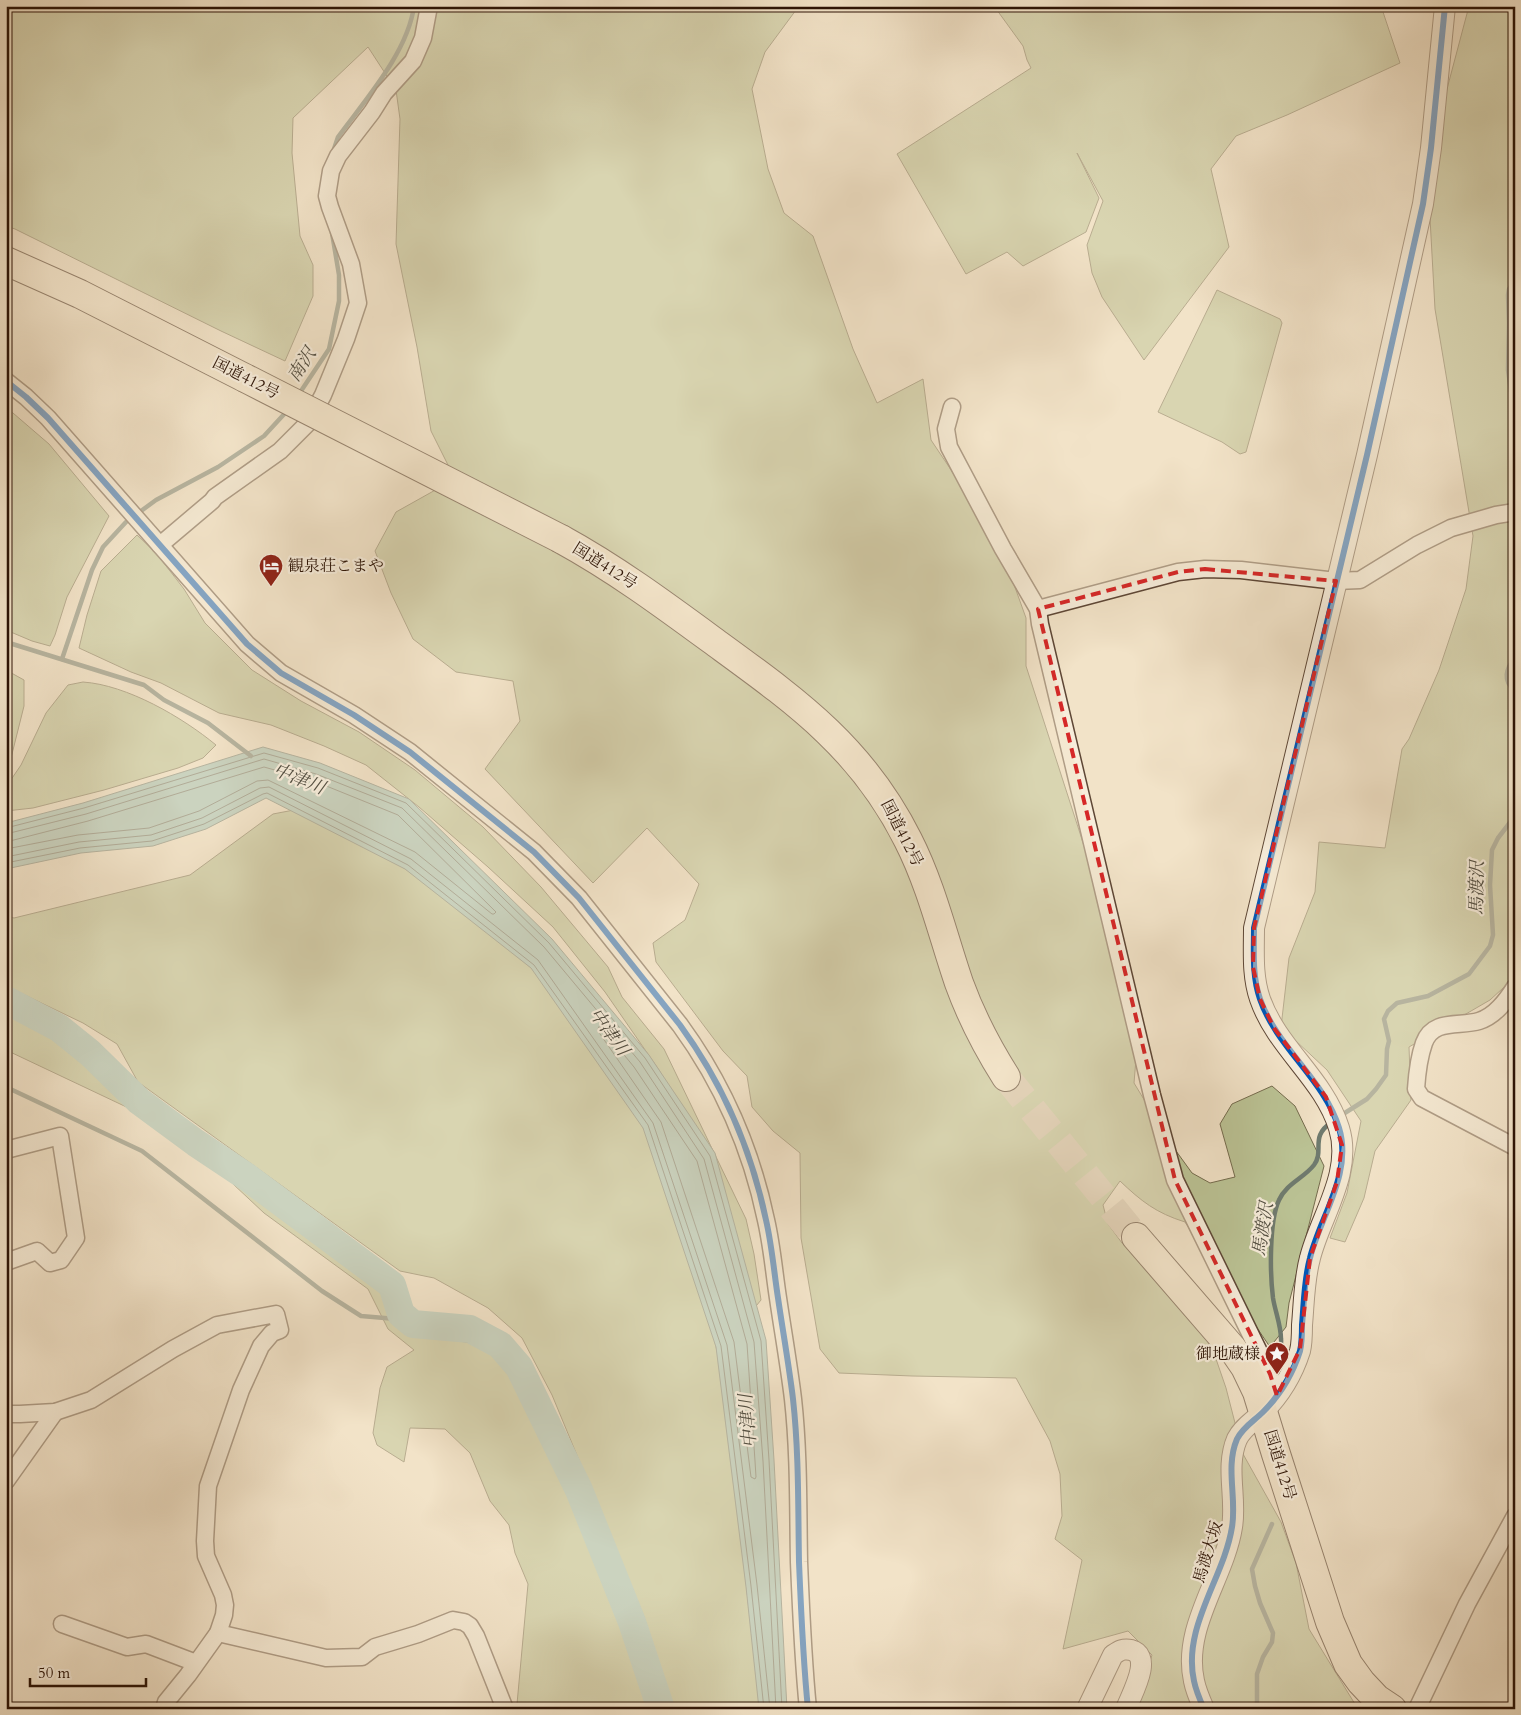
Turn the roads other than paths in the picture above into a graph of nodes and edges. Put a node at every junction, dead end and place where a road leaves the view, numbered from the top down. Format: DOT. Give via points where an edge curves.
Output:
graph roads {
  1 [pos="429,6"];
  2 [pos="1445,6"];
  3 [pos="6,261"];
  4 [pos="6,381"];
  5 [pos="952,407"];
  6 [pos="1508,513"];
  7 [pos="156,540"];
  8 [pos="1336,582"];
  9 [pos="1038,609"];
  10 [pos="1515,987"];
  11 [pos="1006,1077"];
  12 [pos="1515,1148"];
  13 [pos="6,1150"];
  14 [pos="1136,1237"];
  15 [pos="6,1262"];
  16 [pos="1270,1404"];
  17 [pos="55,1412"];
  18 [pos="6,1414"];
  19 [pos="6,1481"];
  20 [pos="1515,1516"];
  21 [pos="62,1624"];
  22 [pos="218,1633"];
  23 [pos="196,1663"];
  24 [pos="164,1709"];
  25 [pos="505,1709"];
  26 [pos="808,1709"];
  27 [pos="1087,1709"];
  28 [pos="1126,1709"];
  29 [pos="1204,1709"];
  30 [pos="1392,1709"];
  31 [pos="1417,1709"];
  1 -- 7 [label="street" via="423,38 412,60 338,156 331,171 327,196 351,264 358,303 323,395 308,423 280,451"];
  2 -- 8 [label="street, 馬渡大坂" via="1423,204"];
  3 -- 11 [label="highway, 国道412号, bridge" via="80,294 586,552 799,705 839,741 878,788 909,842 971,1014"];
  4 -- 7 [label="street" via="37,407"];
  5 -- 9 [label="street" via="946,428 949,447"];
  6 -- 8 [label="street" via="1451,528 1360,580"];
  7 -- 26 [label="street" via="262,658 410,752 549,866 584,904 680,1025 715,1079 750,1157 772,1252 793,1400"];
  8 -- 9 [label="street" via="1241,570 1205,569 1178,572"];
  8 -- 16 [label="street, 馬渡大坂" via="1254,928 1253,966 1260,999 1274,1028 1326,1097 1340,1131 1342,1145 1337,1182 1310,1258 1300,1349 1290,1375"];
  9 -- 16 [label="street" via="1154,1104 1175,1180 1270,1374"];
  10 -- 12 [label="street" via="1499,1009 1478,1022 1446,1024 1430,1033 1424,1041 1416,1088 1422,1098"];
  13 -- 15 [label="street" via="60,1136 76,1238 61,1260 50,1264 38,1251"];
  14 -- 16 [label="highway, 国道412号" via="1232,1348 1258,1392"];
  16 -- 29 [label="street, 馬渡大坂" via="1241,1432 1236,1442 1229,1541 1208,1598 1192,1656 1194,1680"];
  16 -- 30 [label="highway, 国道412号" via="1330,1622 1348,1664 1360,1682"];
  17 -- 18 [label="street"];
  17 -- 19 [label="street"];
  17 -- 22 [label="street" via="91,1400 217,1325 276,1314 280,1330 272,1333 261,1346 241,1390 208,1486 206,1556 223,1595 225,1610"];
  20 -- 31 [label="street" via="1466,1604"];
  21 -- 23 [label="street" via="127,1647 146,1644"];
  22 -- 23 [label="street"];
  22 -- 25 [label="street" via="326,1658 362,1657 376,1646 460,1620 470,1626 476,1636"];
  23 -- 24 [label="street"];
  27 -- 28 [label="street" via="1113,1655 1128,1649 1139,1657 1141,1672"];
}
